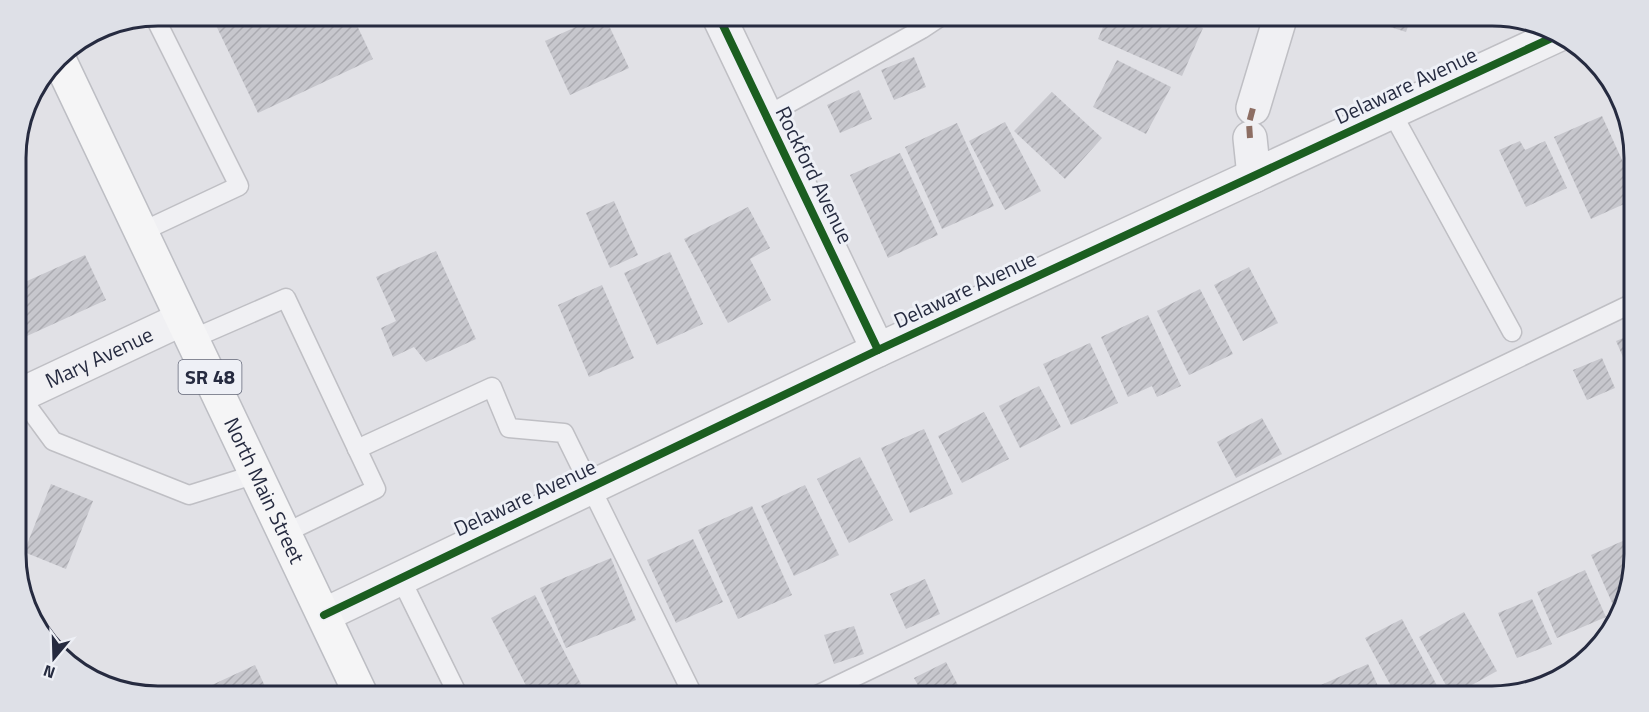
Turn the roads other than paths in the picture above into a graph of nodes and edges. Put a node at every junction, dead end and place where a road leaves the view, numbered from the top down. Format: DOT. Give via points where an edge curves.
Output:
graph roads {
  1 [pos="159,26"];
  2 [pos="723,26"];
  3 [pos="926,26"];
  4 [pos="1278,26"];
  5 [pos="1549,39"];
  6 [pos="62,66"];
  7 [pos="1392,113"];
  8 [pos="766,116"];
  9 [pos="1254,176"];
  10 [pos="141,232"];
  11 [pos="1624,307"];
  12 [pos="187,329"];
  13 [pos="1512,332"];
  14 [pos="878,350"];
  15 [pos="26,394"];
  16 [pos="26,407"];
  17 [pos="357,448"];
  18 [pos="256,474"];
  19 [pos="590,487"];
  20 [pos="285,533"];
  21 [pos="400,577"];
  22 [pos="324,615"];
  23 [pos="357,686"];
  24 [pos="454,686"];
  25 [pos="689,686"];
  26 [pos="836,686"];
  1 -- 10 [label="lane" via="239,186"];
  2 -- 8 [label="street, Rockford Avenue"];
  3 -- 8 [label="lane"];
  4 -- 9 [label="street" via="1252,123"];
  5 -- 7 [label="street, Delaware Avenue"];
  6 -- 10 [label="main road, North Main Street / SR 48"];
  7 -- 9 [label="street, Delaware Avenue"];
  7 -- 13 [label="lane"];
  8 -- 14 [label="street, Rockford Avenue"];
  9 -- 14 [label="street, Delaware Avenue"];
  10 -- 12 [label="main road, North Main Street / SR 48"];
  11 -- 26 [label="lane"];
  12 -- 15 [label="street, Mary Avenue"];
  12 -- 17 [label="lane" via="286,298"];
  12 -- 18 [label="main road, North Main Street / SR 48"];
  14 -- 19 [label="street, Delaware Avenue"];
  16 -- 18 [label="lane" via="53,441 189,495"];
  17 -- 19 [label="lane" via="492,387 509,428 564,433"];
  17 -- 20 [label="lane" via="376,489"];
  18 -- 20 [label="main road, North Main Street / SR 48"];
  19 -- 21 [label="street, Delaware Avenue"];
  19 -- 25 [label="lane"];
  20 -- 22 [label="main road, North Main Street / SR 48"];
  21 -- 22 [label="street, Delaware Avenue"];
  21 -- 24 [label="lane"];
  22 -- 23 [label="main road, North Main Street / SR 48"];
}
